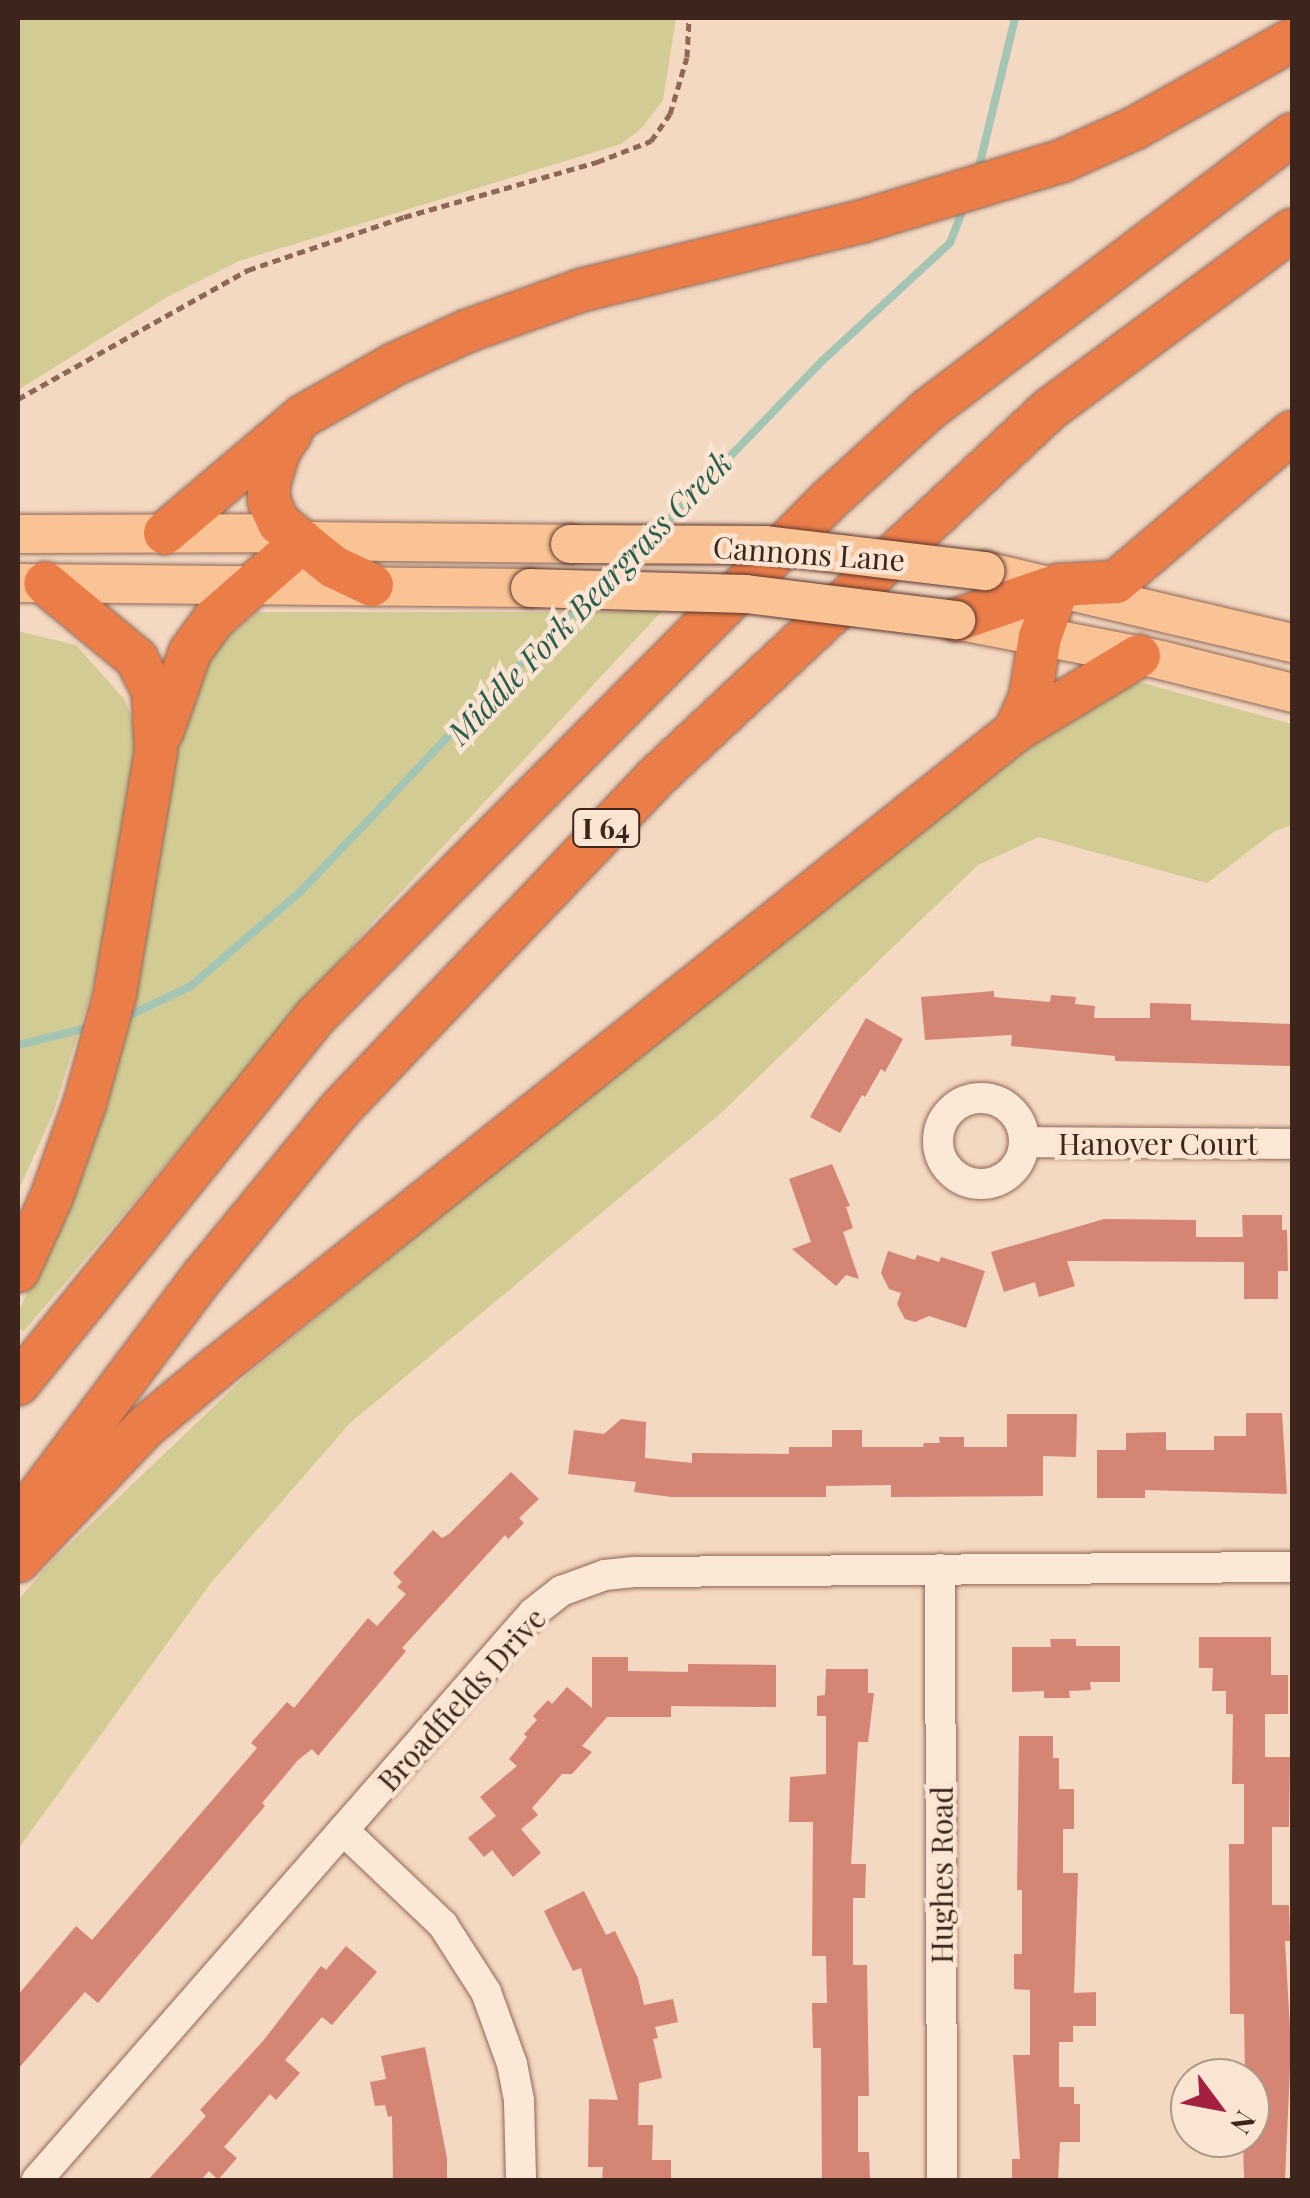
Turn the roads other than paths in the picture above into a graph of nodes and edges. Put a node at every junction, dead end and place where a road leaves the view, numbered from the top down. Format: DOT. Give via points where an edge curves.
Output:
graph roads {
  1 [pos="1292,40"];
  2 [pos="1292,134"];
  3 [pos="1292,230"];
  4 [pos="303,416"];
  5 [pos="1292,432"];
  6 [pos="165,533"];
  7 [pos="18,534"];
  8 [pos="302,540"];
  9 [pos="31,583"];
  10 [pos="255,584"];
  11 [pos="372,585"];
  12 [pos="1059,585"];
  13 [pos="956,620"];
  14 [pos="1040,637"];
  15 [pos="1292,643"];
  16 [pos="1139,656"];
  17 [pos="1292,694"];
  18 [pos="1015,731"];
  19 [pos="156,751"];
  20 [pos="1024,1142"];
  21 [pos="1292,1144"];
  22 [pos="18,1271"];
  23 [pos="18,1384"];
  24 [pos="18,1523"];
  25 [pos="18,1560"];
  26 [pos="1292,1567"];
  27 [pos="940,1570"];
  28 [pos="343,1830"];
  29 [pos="37,2180"];
  30 [pos="522,2180"];
  31 [pos="942,2180"];
  1 -- 4 [label="highway" via="1062,161 863,221 544,302 395,364"];
  2 -- 23 [label="highway, I 64" via="929,409 829,500 318,1014"];
  3 -- 24 [label="highway, I 64" via="1050,409 654,779 341,1108"];
  4 -- 6 [label="highway"];
  4 -- 8 [label="highway" via="279,451 269,500 279,523"];
  5 -- 12 [label="highway" via="1116,582"];
  6 -- 7 [label="main road, Cannons Lane"];
  6 -- 8 [label="main road, Cannons Lane"];
  8 -- 10 [label="highway"];
  8 -- 11 [label="highway" via="334,567"];
  8 -- 12 [label="main road, Cannons Lane, bridge" via="766,545"];
  9 -- 10 [label="main road, Cannons Lane"];
  9 -- 19 [label="highway" via="137,659 153,691"];
  10 -- 11 [label="main road, Cannons Lane"];
  10 -- 19 [label="highway" via="214,619 190,652"];
  11 -- 13 [label="main road, Cannons Lane, bridge" via="746,594"];
  12 -- 13 [label="highway"];
  12 -- 14 [label="highway"];
  12 -- 15 [label="main road, Cannons Lane"];
  13 -- 14 [label="main road, Cannons Lane"];
  14 -- 16 [label="main road, Cannons Lane"];
  14 -- 18 [label="highway" via="1030,698"];
  16 -- 17 [label="main road, Cannons Lane"];
  16 -- 18 [label="highway"];
  18 -- 25 [label="highway" via="220,1364 144,1428"];
  19 -- 22 [label="highway" via="128,926 85,1104"];
  20 -- 21 [label="street, Hanover Court"];
  26 -- 27 [label="street, Broadfields Drive"];
  27 -- 28 [label="street, Broadfields Drive" via="636,1572 582,1581 534,1613"];
  27 -- 31 [label="street, Hughes Road"];
  28 -- 29 [label="street, Broadfields Drive"];
  28 -- 30 [label="street" via="442,1925 486,1992 512,2064"];
}
